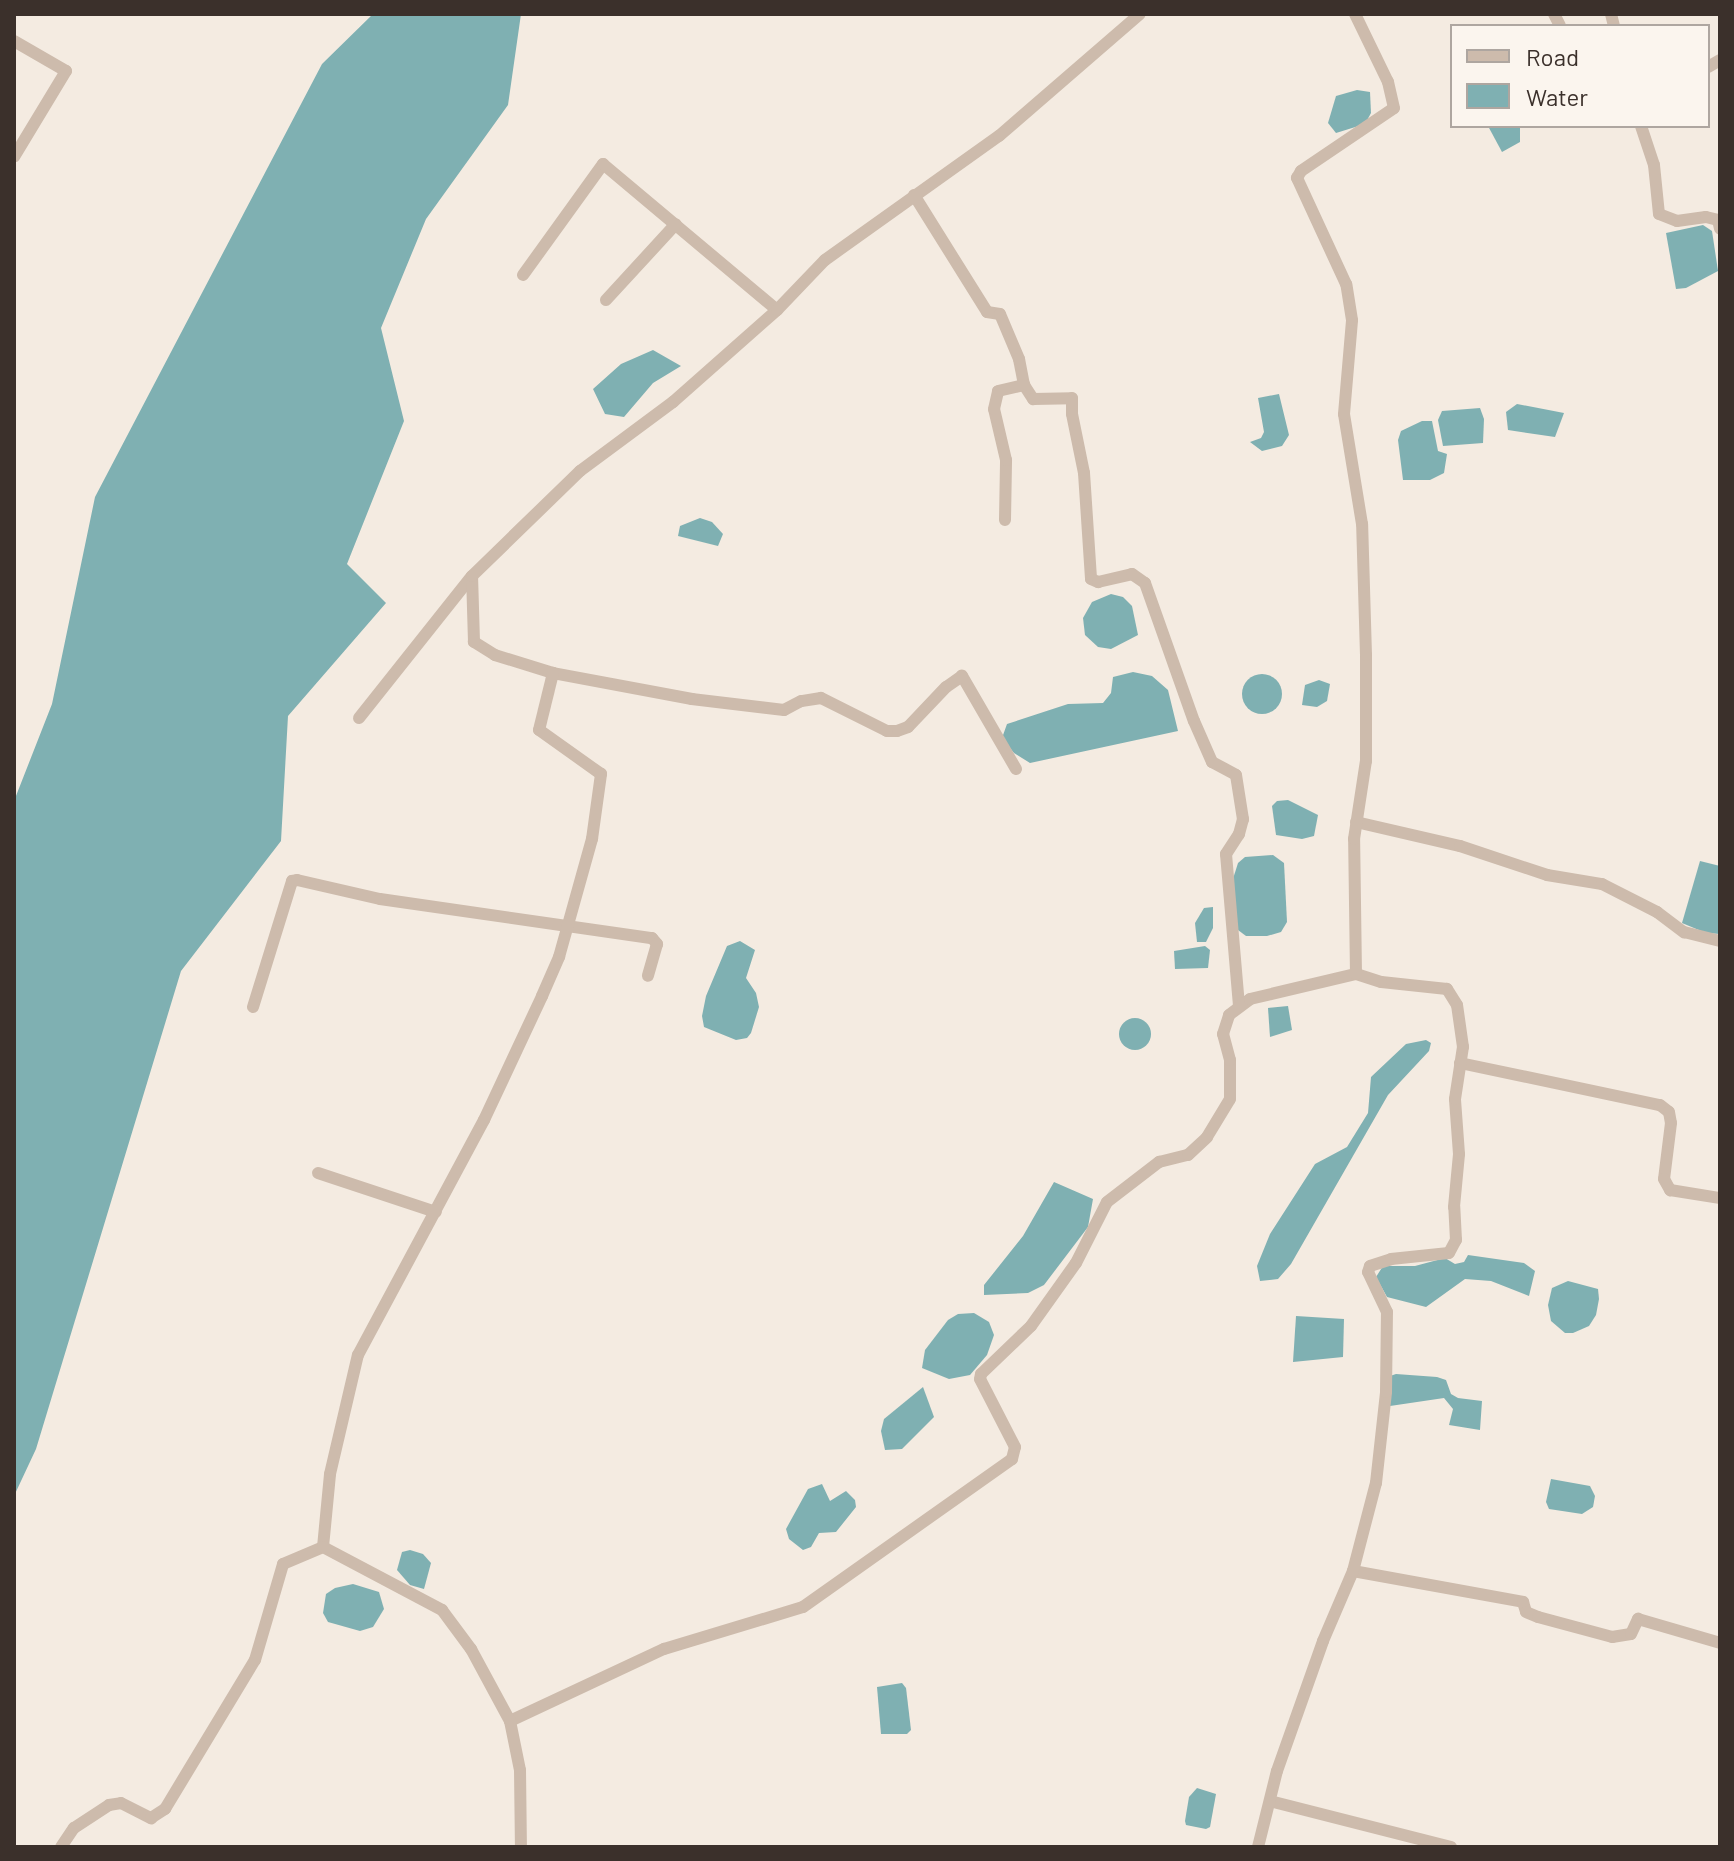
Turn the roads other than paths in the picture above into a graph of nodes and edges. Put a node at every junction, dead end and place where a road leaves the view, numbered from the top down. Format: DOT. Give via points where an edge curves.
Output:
graph roads {
  1 [pos="1140,14"];
  2 [pos="1355,14"];
  3 [pos="14,41"];
  4 [pos="1640,128"];
  5 [pos="14,157"];
  6 [pos="914,195"];
  7 [pos="676,224"];
  8 [pos="1720,229"];
  9 [pos="523,275"];
  10 [pos="606,300"];
  11 [pos="777,310"];
  12 [pos="1024,385"];
  13 [pos="1005,520"];
  14 [pos="472,576"];
  15 [pos="553,673"];
  16 [pos="359,718"];
  17 [pos="1016,769"];
  18 [pos="1356,822"];
  19 [pos="568,925"];
  20 [pos="1720,941"];
  21 [pos="1356,974"];
  22 [pos="648,976"];
  23 [pos="1239,1006"];
  24 [pos="253,1007"];
  25 [pos="1460,1063"];
  26 [pos="318,1173"];
  27 [pos="1720,1198"];
  28 [pos="436,1212"];
  29 [pos="323,1547"];
  30 [pos="1353,1571"];
  31 [pos="1720,1643"];
  32 [pos="510,1721"];
  33 [pos="1270,1801"];
  34 [pos="61,1847"];
  35 [pos="521,1847"];
  36 [pos="1258,1847"];
  37 [pos="1451,1847"];
  1 -- 6 [label="street" via="999,136"];
  2 -- 18 [label="street" via="1388,82 1394,108 1297,178 1346,284 1352,320 1344,414 1362,524 1366,655 1366,761"];
  3 -- 5 [label="street" via="66,71"];
  4 -- 8 [label="street" via="1654,165 1659,214 1677,221 1706,217 1718,220"];
  6 -- 11 [label="street" via="825,260"];
  6 -- 12 [label="street" via="987,312 1000,314"];
  7 -- 9 [label="street" via="603,164"];
  7 -- 10 [label="street"];
  7 -- 11 [label="street"];
  11 -- 14 [label="street" via="673,402 580,471"];
  12 -- 13 [label="street" via="998,391 994,409 1006,460"];
  12 -- 23 [label="street" via="1033,399 1072,398 1084,473 1091,579 1132,574 1145,583 1212,762 1236,775 1243,819 1226,854"];
  14 -- 15 [label="street" via="474,642 495,655"];
  14 -- 16 [label="street"];
  15 -- 17 [label="street" via="784,710 821,698 887,731 908,727 962,676"];
  15 -- 19 [label="street" via="539,730 597,768 602,780"];
  18 -- 20 [label="street" via="1434,839 1547,875 1602,884 1684,932"];
  18 -- 21 [label="street"];
  19 -- 22 [label="street" via="652,938 657,944"];
  19 -- 24 [label="street" via="292,881"];
  19 -- 28 [label="street" via="542,996"];
  21 -- 23 [label="street" via="1298,985"];
  21 -- 25 [label="street" via="1447,989 1462,1026"];
  23 -- 32 [label="street" via="1229,1015 1223,1034 1230,1060 1230,1099 1207,1137 1188,1155 1159,1162 1107,1202 1076,1263 1031,1326 981,1374 1015,1447 1012,1459 803,1607 664,1649"];
  25 -- 27 [label="street" via="1660,1105 1669,1112 1671,1123 1664,1179 1670,1190"];
  25 -- 30 [label="street" via="1453,1248 1449,1253 1391,1259 1370,1266 1368,1272 1387,1312 1386,1392 1376,1483"];
  26 -- 28 [label="street"];
  28 -- 29 [label="street" via="358,1355 330,1474"];
  29 -- 32 [label="street" via="442,1610 471,1649"];
  29 -- 34 [label="street" via="283,1564 255,1660 165,1809 151,1818 121,1803 109,1805 74,1828"];
  30 -- 31 [label="street" via="1523,1602 1526,1612 1538,1617 1612,1637 1631,1634 1638,1619"];
  30 -- 33 [label="street" via="1323,1641"];
  32 -- 35 [label="street" via="520,1770"];
  33 -- 36 [label="street"];
  33 -- 37 [label="street"];
}
